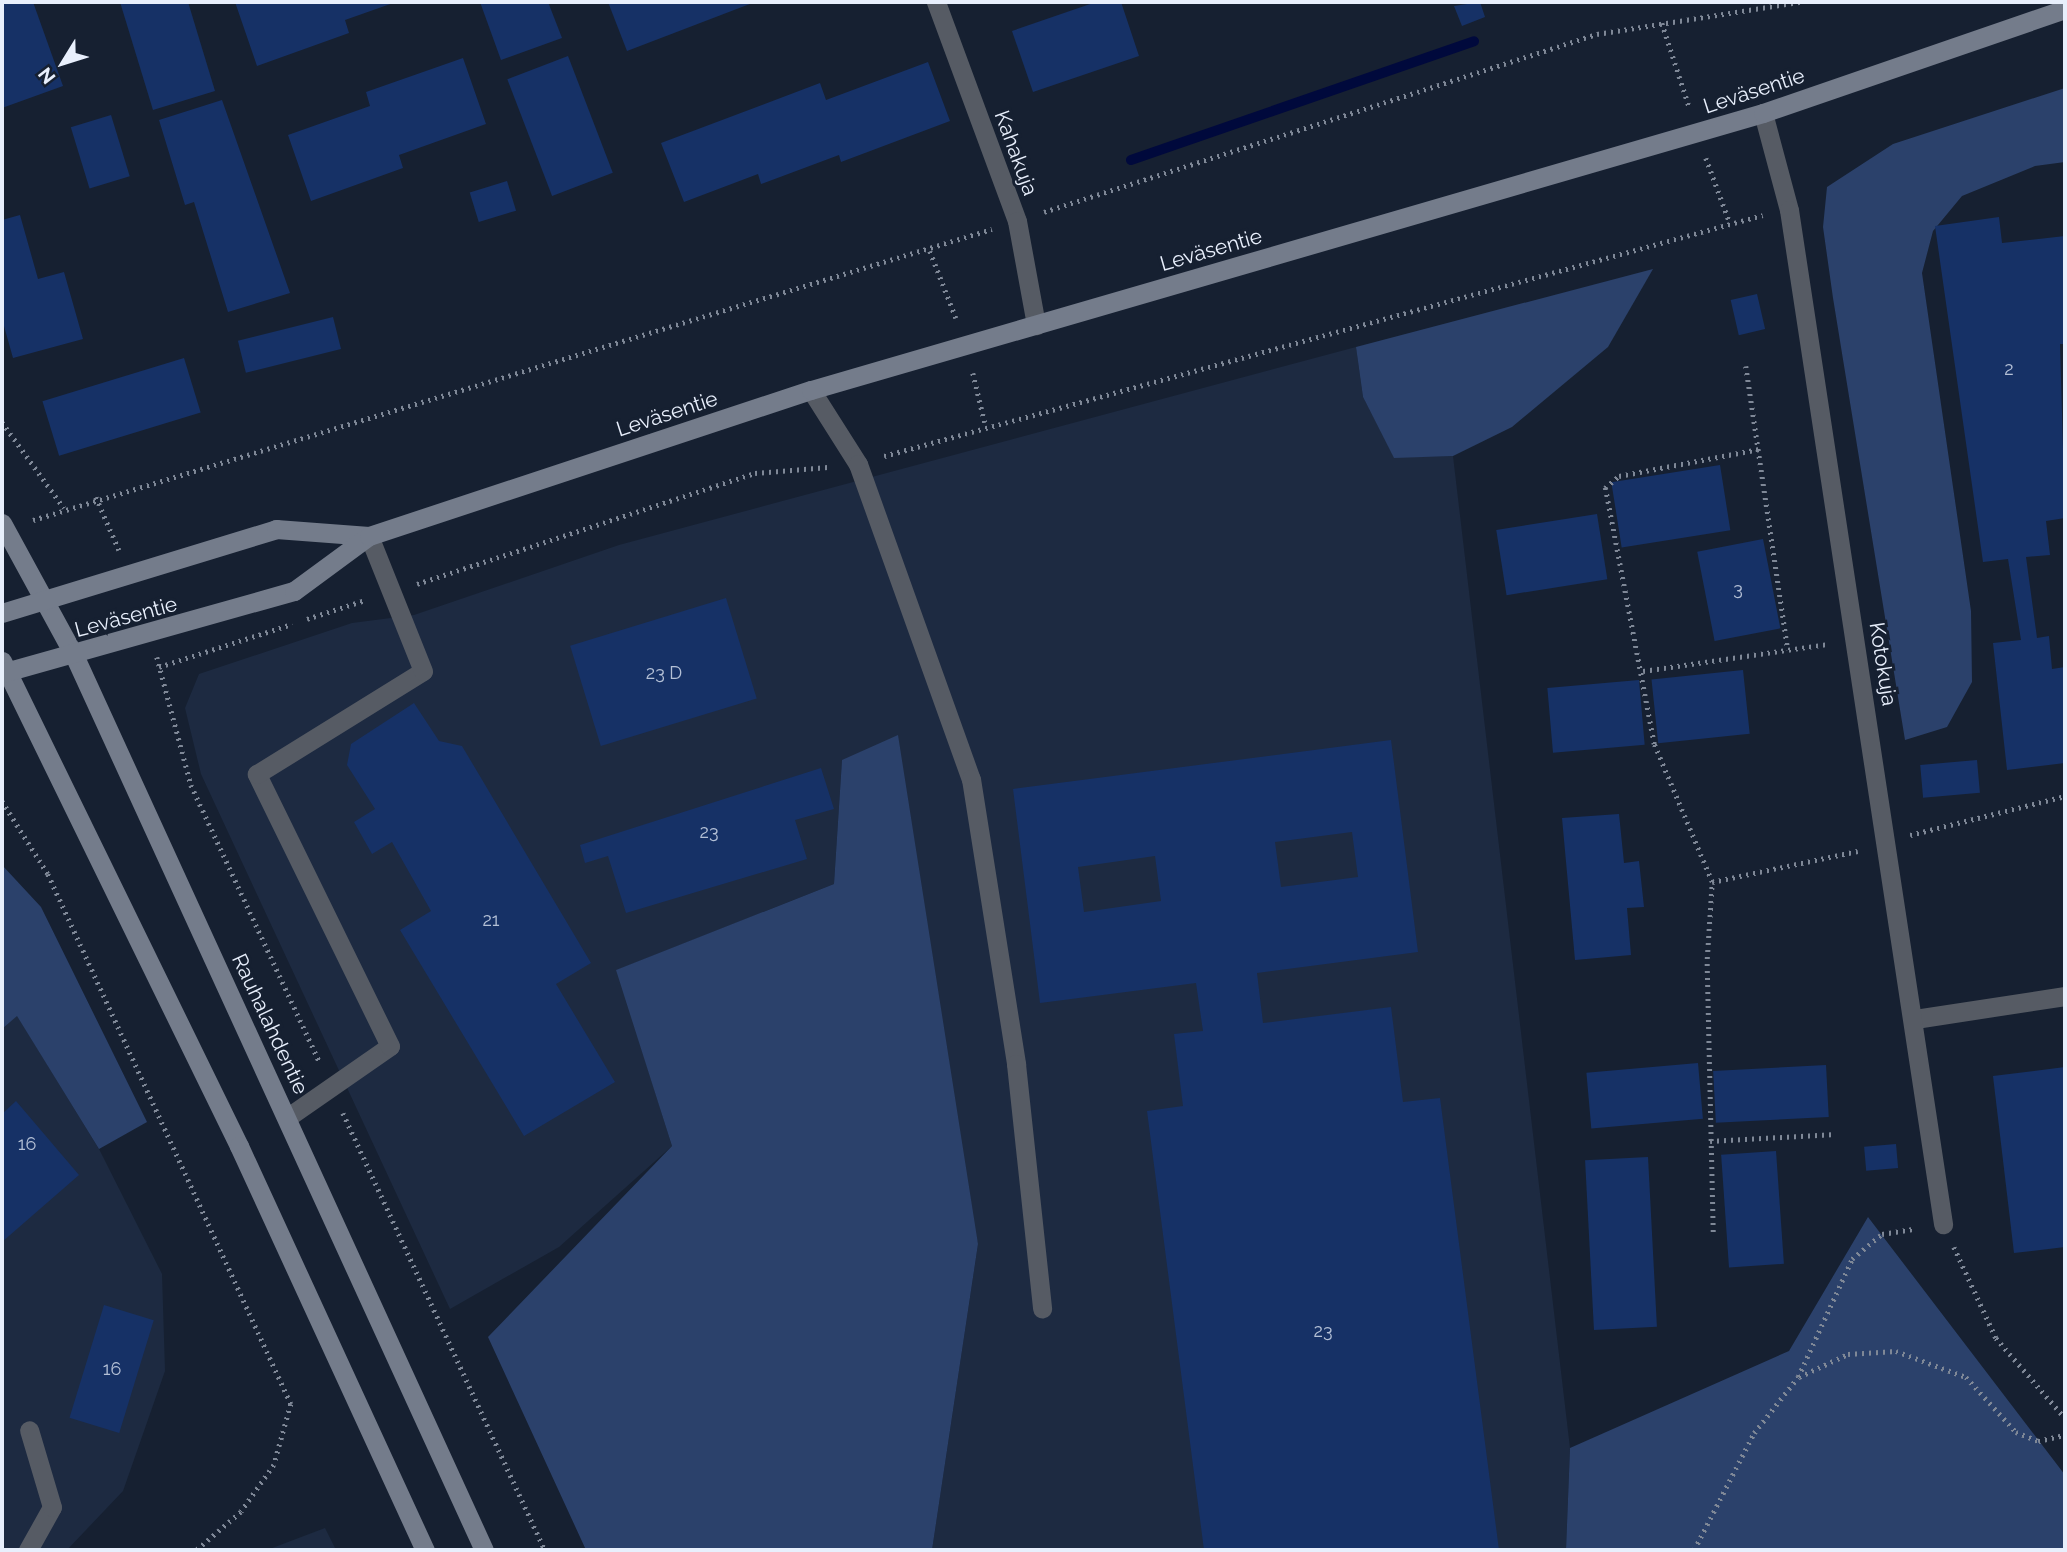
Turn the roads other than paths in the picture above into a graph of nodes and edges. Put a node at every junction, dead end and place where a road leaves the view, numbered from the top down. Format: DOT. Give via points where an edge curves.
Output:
graph roads {
  1 [pos="936,2"];
  2 [pos="2065,9"];
  3 [pos="1763,113"];
  4 [pos="1036,324"];
  5 [pos="811,390"];
  6 [pos="2,523"];
  7 [pos="369,536"];
  8 [pos="47,600"];
  9 [pos="2,613"];
  10 [pos="74,654"];
  11 [pos="4,668"];
  12 [pos="2065,996"];
  13 [pos="1914,1019"];
  14 [pos="288,1117"];
  15 [pos="1943,1224"];
  16 [pos="1042,1309"];
  17 [pos="29,1430"];
  18 [pos="28,1550"];
  19 [pos="425,1550"];
  20 [pos="484,1550"];
  1 -- 4 [label="street, Kahakuja" via="1017,221"];
  2 -- 3 [label="main road, Leväsentie"];
  3 -- 4 [label="main road, Leväsentie"];
  3 -- 13 [label="street, Kotokuja" via="1789,210"];
  4 -- 5 [label="main road, Leväsentie"];
  5 -- 7 [label="main road, Leväsentie"];
  5 -- 16 [label="street" via="858,464 971,779 1016,1064"];
  6 -- 8 [label="main road, Rauhalahdentie"];
  7 -- 8 [label="main road, Leväsentie" via="276,529"];
  7 -- 10 [label="main road, Leväsentie" via="294,591"];
  7 -- 14 [label="street" via="388,593 423,671 257,774 390,1046"];
  8 -- 9 [label="main road, Leväsentie"];
  8 -- 10 [label="main road, Rauhalahdentie"];
  10 -- 11 [label="main road, Leväsentie"];
  10 -- 14 [label="main road, Rauhalahdentie"];
  11 -- 19 [label="main road" via="239,1146"];
  12 -- 13 [label="street"];
  13 -- 15 [label="street, Kotokuja"];
  14 -- 20 [label="main road, Rauhalahdentie"];
  17 -- 18 [label="street" via="52,1507"];
}
